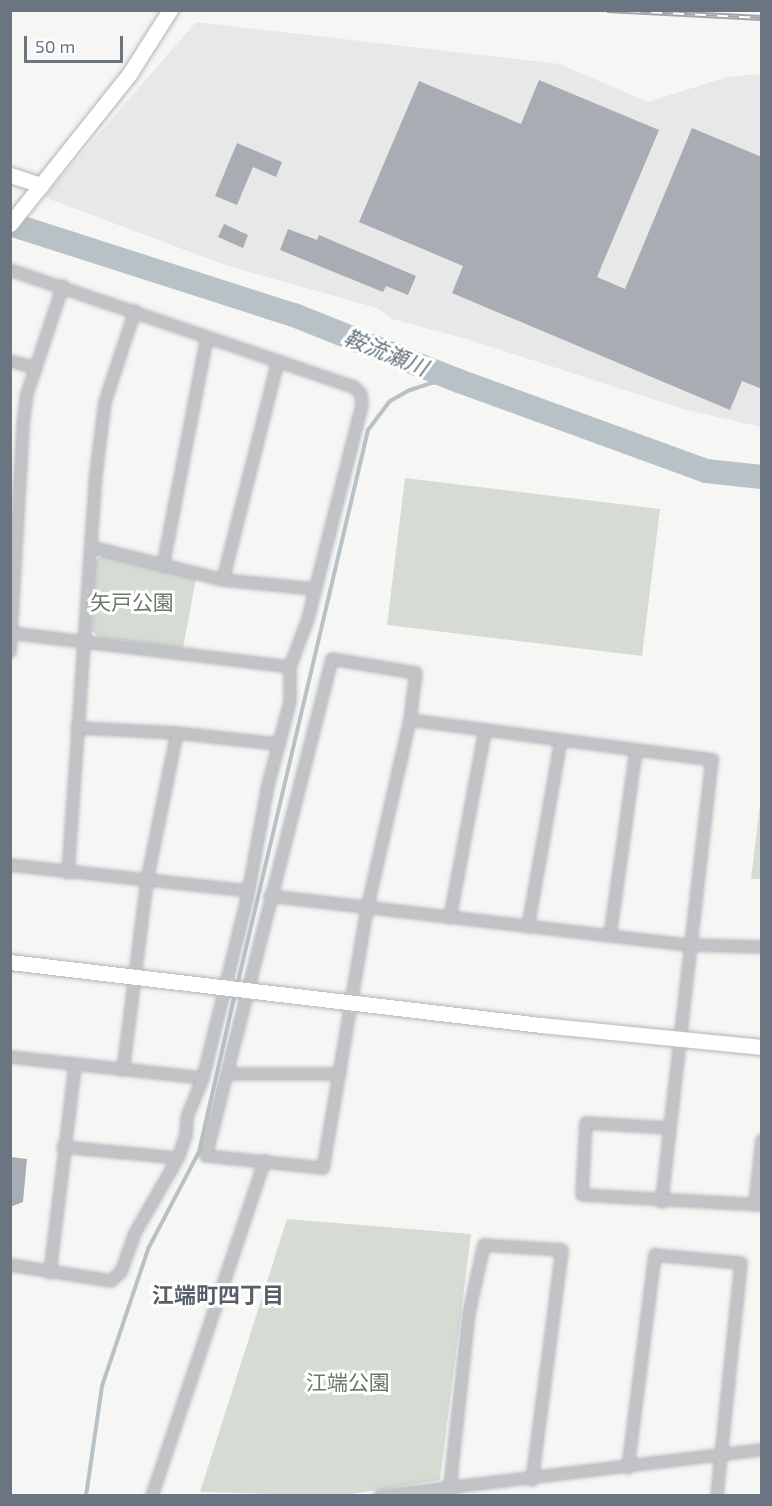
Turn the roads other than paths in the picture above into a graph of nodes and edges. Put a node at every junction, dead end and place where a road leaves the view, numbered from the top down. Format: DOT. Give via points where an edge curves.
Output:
graph roads {
  1 [pos="170,10"];
  2 [pos="10,175"];
  3 [pos="41,185"];
  4 [pos="10,224"];
  5 [pos="10,270"];
  6 [pos="63,286"];
  7 [pos="135,311"];
  8 [pos="207,337"];
  9 [pos="10,361"];
  10 [pos="279,362"];
  11 [pos="36,368"];
  12 [pos="91,547"];
  13 [pos="163,566"];
  14 [pos="223,580"];
  15 [pos="315,589"];
  16 [pos="11,633"];
  17 [pos="82,643"];
  18 [pos="10,652"];
  19 [pos="290,667"];
  20 [pos="411,720"];
  21 [pos="77,728"];
  22 [pos="484,730"];
  23 [pos="177,733"];
  24 [pos="561,740"];
  25 [pos="279,744"];
  26 [pos="636,750"];
  27 [pos="10,864"];
  28 [pos="68,873"];
  29 [pos="147,881"];
  30 [pos="248,891"];
  31 [pos="270,896"];
  32 [pos="367,909"];
  33 [pos="450,918"];
  34 [pos="528,927"];
  35 [pos="610,936"];
  36 [pos="690,945"];
  37 [pos="762,947"];
  38 [pos="10,962"];
  39 [pos="135,977"];
  40 [pos="226,988"];
  41 [pos="247,991"];
  42 [pos="352,1002"];
  43 [pos="681,1040"];
  44 [pos="762,1047"];
  45 [pos="10,1057"];
  46 [pos="75,1065"];
  47 [pos="123,1070"];
  48 [pos="228,1074"];
  49 [pos="340,1074"];
  50 [pos="203,1078"];
  51 [pos="670,1128"];
  52 [pos="762,1140"];
  53 [pos="63,1147"];
  54 [pos="178,1158"];
  55 [pos="266,1160"];
  56 [pos="662,1202"];
  57 [pos="758,1204"];
  58 [pos="10,1265"];
  59 [pos="50,1273"];
  60 [pos="762,1450"];
  61 [pos="722,1457"];
  62 [pos="628,1468"];
  63 [pos="532,1480"];
  64 [pos="450,1492"];
  65 [pos="152,1496"];
  66 [pos="380,1496"];
  67 [pos="717,1496"];
  1 -- 3 [label="street" via="130,73"];
  2 -- 3 [label="street"];
  3 -- 4 [label="street"];
  5 -- 6 [label="street"];
  6 -- 7 [label="street"];
  6 -- 11 [label="street"];
  7 -- 8 [label="street"];
  7 -- 12 [label="street" via="105,402"];
  8 -- 10 [label="street"];
  8 -- 13 [label="street"];
  9 -- 11 [label="street"];
  10 -- 14 [label="street"];
  10 -- 15 [label="street" via="354,387 361,394 362,405"];
  11 -- 16 [label="street" via="23,425"];
  12 -- 13 [label="street"];
  12 -- 17 [label="street"];
  13 -- 14 [label="street"];
  14 -- 15 [label="street"];
  15 -- 19 [label="street"];
  16 -- 17 [label="street"];
  16 -- 18 [label="street"];
  17 -- 19 [label="street"];
  17 -- 21 [label="street"];
  19 -- 25 [label="street" via="290,702"];
  20 -- 22 [label="street"];
  20 -- 31 [label="street" via="416,672 332,659"];
  20 -- 32 [label="street"];
  21 -- 23 [label="street"];
  21 -- 28 [label="street"];
  22 -- 24 [label="street"];
  22 -- 33 [label="street"];
  23 -- 25 [label="street"];
  23 -- 29 [label="street"];
  24 -- 26 [label="street"];
  24 -- 34 [label="street"];
  25 -- 30 [label="street"];
  26 -- 35 [label="street"];
  26 -- 36 [label="street" via="712,760"];
  27 -- 28 [label="street"];
  28 -- 29 [label="street"];
  29 -- 30 [label="street"];
  29 -- 39 [label="street"];
  30 -- 40 [label="street"];
  31 -- 32 [label="street"];
  31 -- 41 [label="street"];
  32 -- 33 [label="street"];
  32 -- 42 [label="street"];
  33 -- 34 [label="street"];
  34 -- 35 [label="street"];
  35 -- 36 [label="street"];
  36 -- 37 [label="street"];
  36 -- 43 [label="street"];
  38 -- 39 [label="street"];
  39 -- 40 [label="street"];
  39 -- 47 [label="street"];
  40 -- 41 [label="street"];
  40 -- 50 [label="street"];
  41 -- 42 [label="street"];
  41 -- 48 [label="street"];
  42 -- 43 [label="street"];
  42 -- 49 [label="street"];
  43 -- 44 [label="street"];
  43 -- 51 [label="street"];
  45 -- 46 [label="street"];
  46 -- 47 [label="street"];
  46 -- 53 [label="street"];
  47 -- 50 [label="street"];
  48 -- 49 [label="street"];
  48 -- 55 [label="street" via="206,1156"];
  49 -- 55 [label="street" via="323,1168"];
  50 -- 54 [label="street" via="187,1117"];
  51 -- 56 [label="street"];
  51 -- 56 [label="street" via="586,1123 582,1195"];
  52 -- 57 [label="street"];
  53 -- 54 [label="street"];
  53 -- 59 [label="street"];
  54 -- 59 [label="street" via="135,1233 121,1272 111,1281"];
  55 -- 65 [label="street"];
  56 -- 57 [label="street"];
  58 -- 59 [label="street"];
  60 -- 61 [label="street"];
  61 -- 62 [label="street"];
  61 -- 62 [label="street" via="741,1263 655,1255"];
  61 -- 67 [label="street"];
  62 -- 63 [label="street"];
  63 -- 64 [label="street"];
  63 -- 64 [label="street" via="562,1250 484,1245 469,1312"];
  64 -- 66 [label="street"];
}
